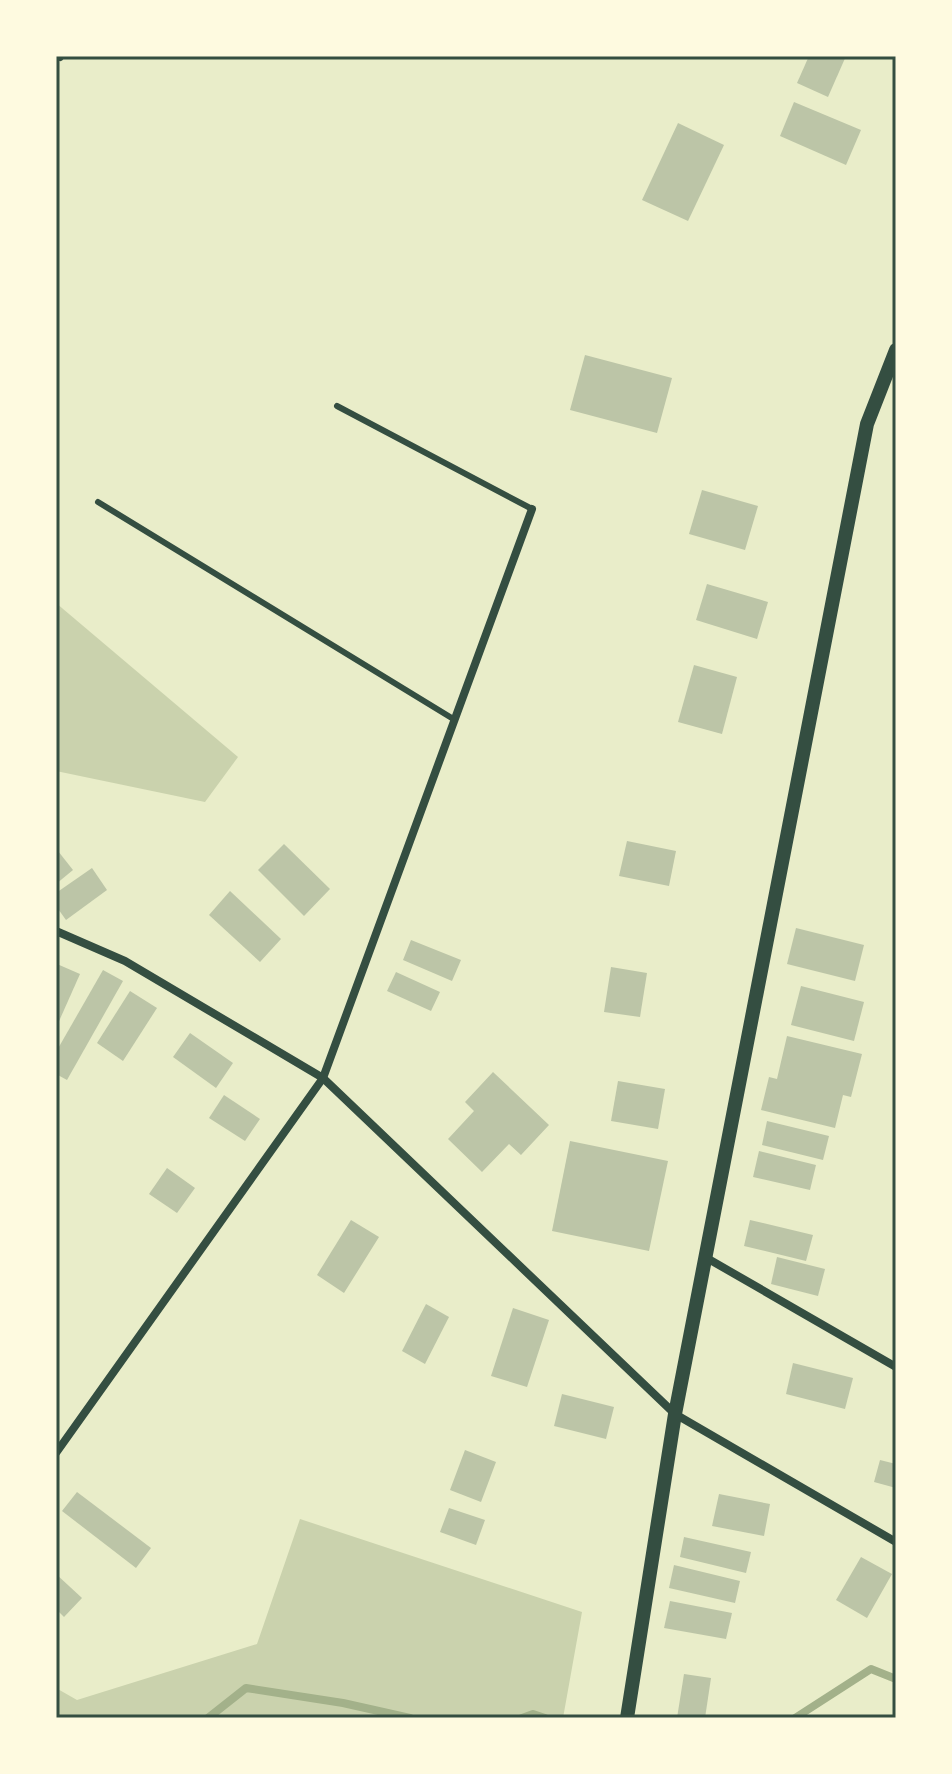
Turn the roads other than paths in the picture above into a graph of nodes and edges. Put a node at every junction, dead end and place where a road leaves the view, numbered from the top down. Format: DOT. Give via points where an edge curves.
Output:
graph roads {
  1 [pos="896,350"];
  2 [pos="337,406"];
  3 [pos="98,502"];
  4 [pos="532,509"];
  5 [pos="455,720"];
  6 [pos="56,931"];
  7 [pos="323,1078"];
  8 [pos="705,1257"];
  9 [pos="896,1367"];
  10 [pos="675,1414"];
  11 [pos="56,1453"];
  12 [pos="896,1542"];
  13 [pos="628,1712"];
  1 -- 8 [label="street" via="867,424"];
  2 -- 4 [label="lane"];
  3 -- 5 [label="lane"];
  4 -- 5 [label="street"];
  5 -- 7 [label="street"];
  6 -- 7 [label="street" via="125,961"];
  7 -- 10 [label="street"];
  7 -- 11 [label="street"];
  8 -- 9 [label="street"];
  8 -- 10 [label="street"];
  10 -- 12 [label="street"];
  10 -- 13 [label="street"];
}
